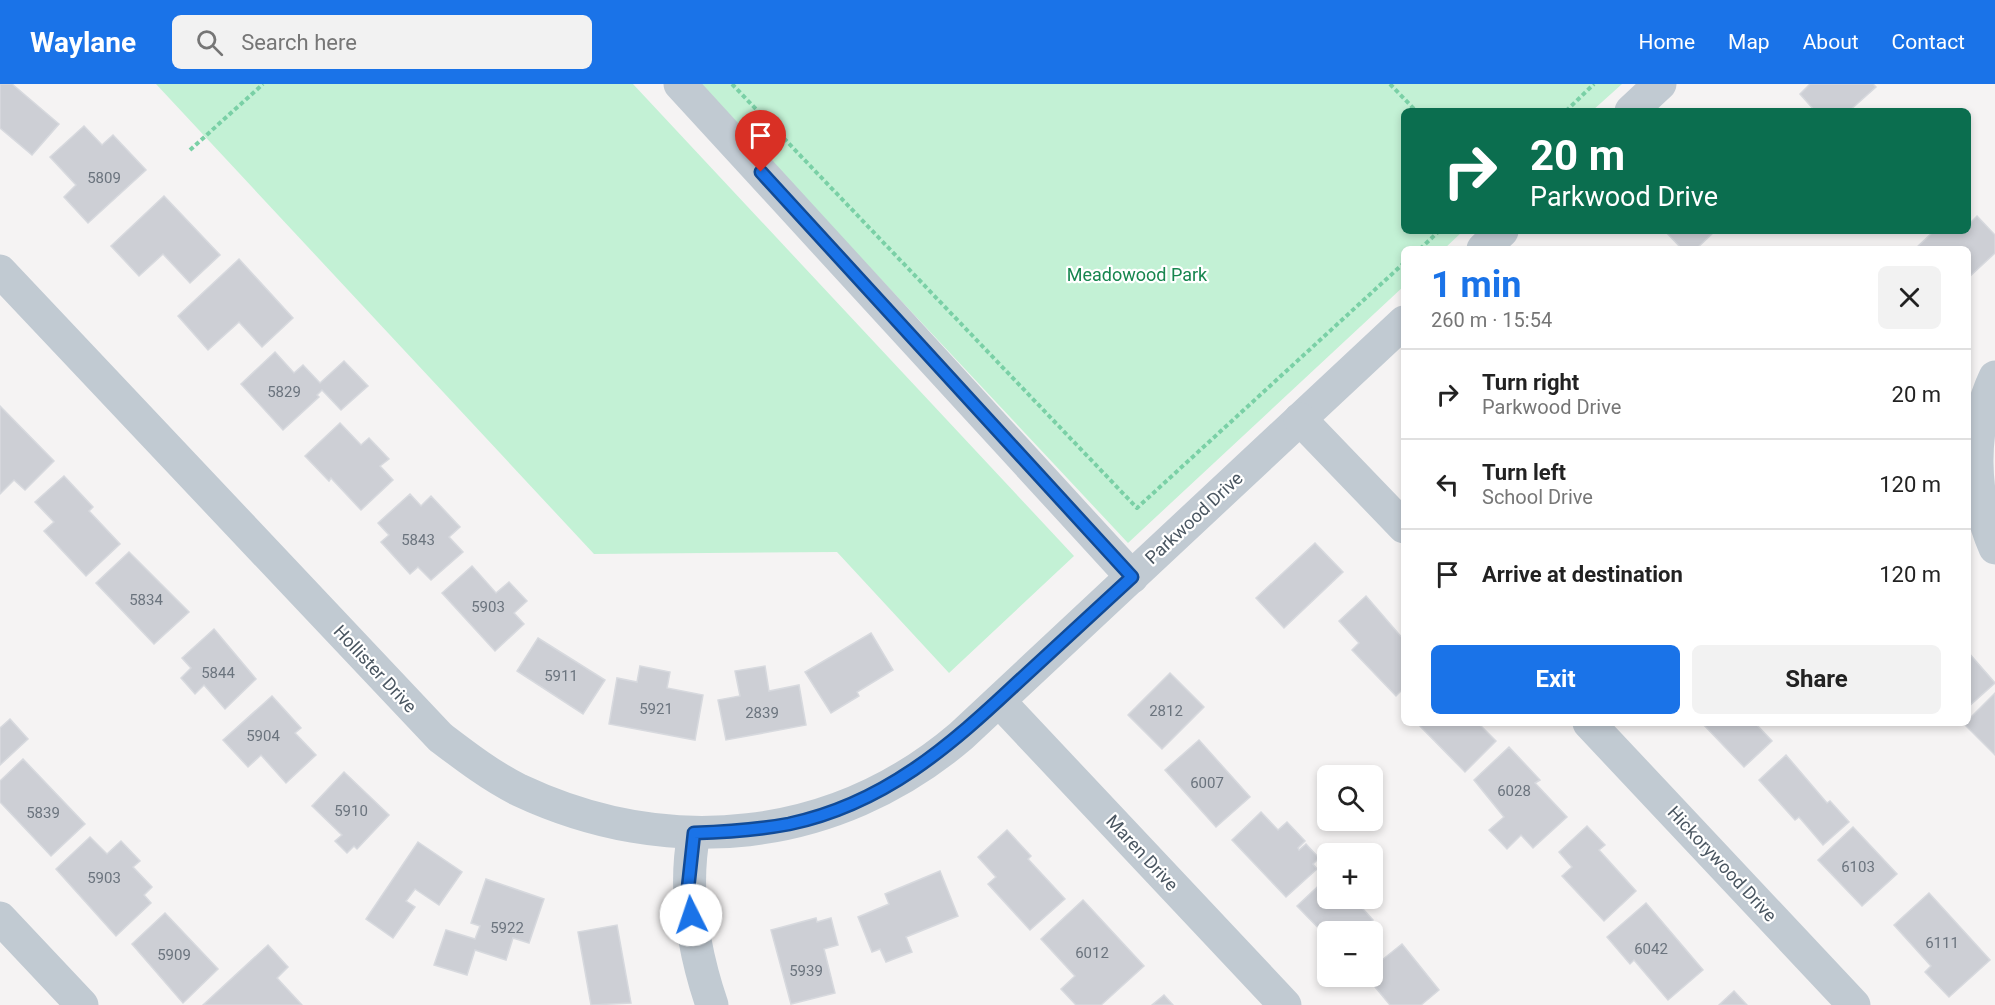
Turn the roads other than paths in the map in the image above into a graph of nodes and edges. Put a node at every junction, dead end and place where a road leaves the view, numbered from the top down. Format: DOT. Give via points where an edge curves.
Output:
graph roads {
  1 [pos="680,84"];
  2 [pos="1660,84"];
  3 [pos="1634,108"];
  4 [pos="1499,234"];
  5 [pos="1486,246"];
  6 [pos="5,286"];
  7 [pos="1401,325"];
  8 [pos="1995,377"];
  9 [pos="1300,419"];
  10 [pos="1401,524"];
  11 [pos="1995,548"];
  12 [pos="1132,577"];
  13 [pos="999,701"];
  14 [pos="1592,726"];
  15 [pos="694,833"];
  16 [pos="0,918"];
  17 [pos="82,1005"];
  18 [pos="712,1005"];
  19 [pos="1285,1005"];
  20 [pos="1854,1005"];
  1 -- 12 [label="street"];
  2 -- 3 [label="street"];
  4 -- 5 [label="street"];
  6 -- 15 [label="street, Hollister Drive" via="440,737 485,770 546,802 624,826"];
  7 -- 9 [label="street, Parkwood Drive"];
  8 -- 11 [label="street" via="1977,448 1978,491"];
  9 -- 10 [label="street"];
  9 -- 12 [label="street, Parkwood Drive"];
  12 -- 13 [label="street, Parkwood Drive"];
  13 -- 15 [label="street, Parkwood Drive" via="936,755 868,796 790,824"];
  13 -- 19 [label="street, Maren Drive"];
  14 -- 20 [label="street, Hickorywood Drive"];
  15 -- 18 [label="street" via="688,888 692,929 703,983"];
  16 -- 17 [label="street"];
}
